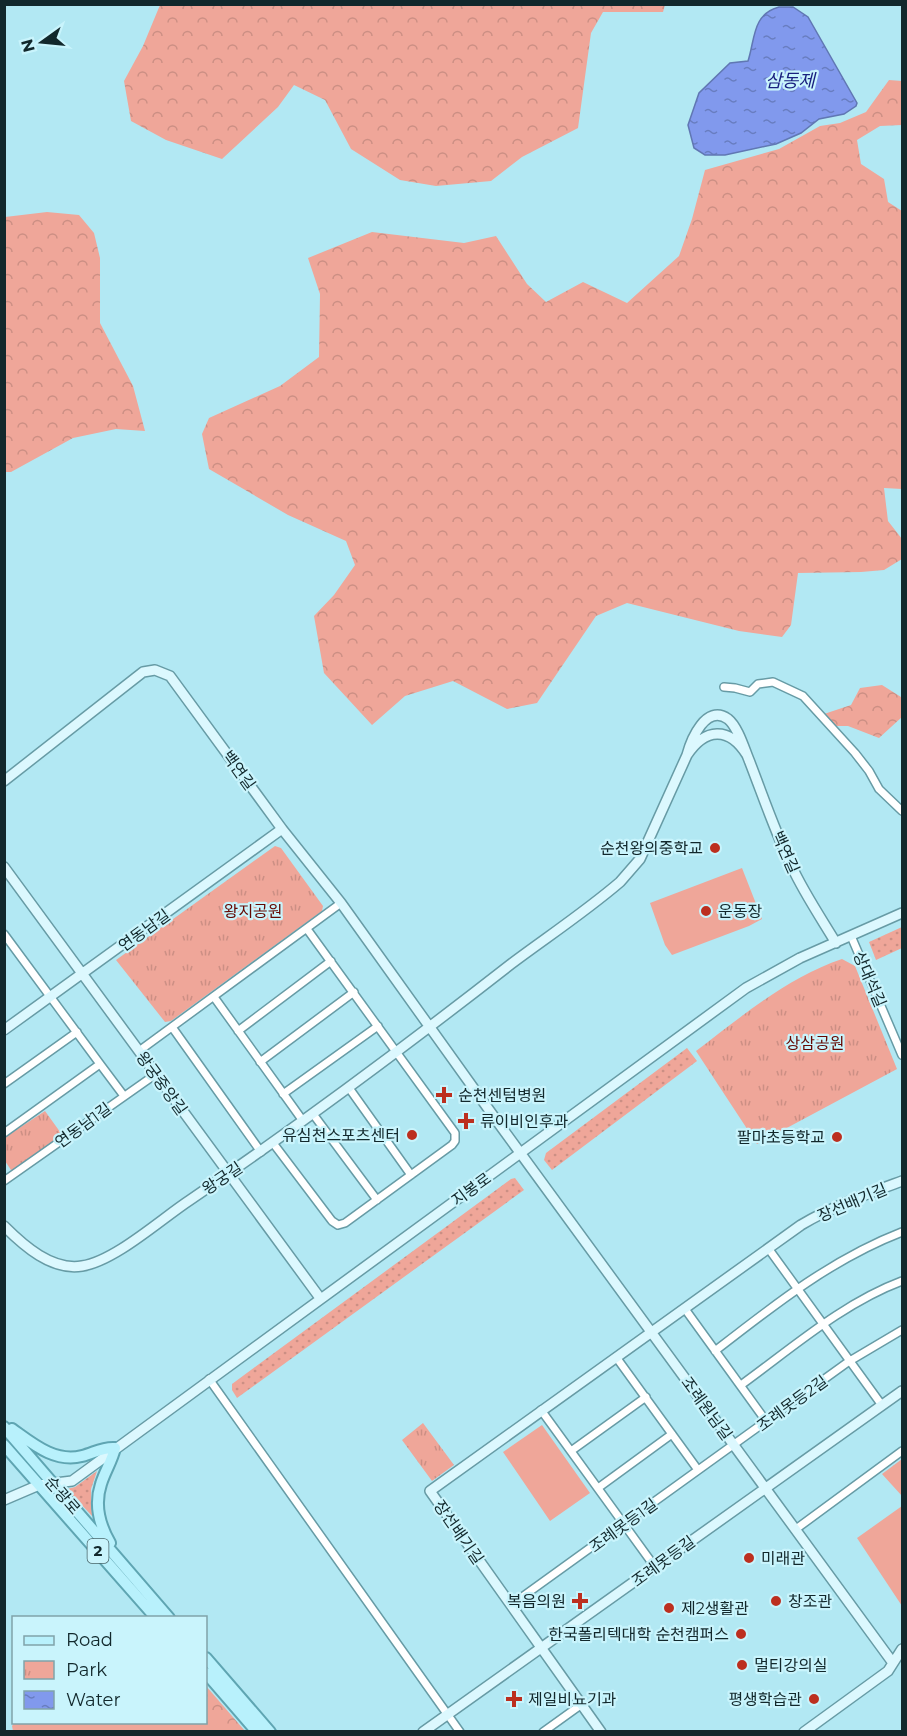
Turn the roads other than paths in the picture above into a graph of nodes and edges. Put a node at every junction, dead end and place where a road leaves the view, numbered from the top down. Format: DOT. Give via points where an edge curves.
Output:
graph roads {
  1 [pos="724,687"];
  2 [pos="687,755"];
  3 [pos="747,755"];
  4 [pos="4,781"];
  5 [pos="903,811"];
  6 [pos="282,829"];
  7 [pos="6,871"];
  8 [pos="341,903"];
  9 [pos="903,914"];
  10 [pos="307,929"];
  11 [pos="4,934"];
  12 [pos="851,936"];
  13 [pos="836,943"];
  14 [pos="331,962"];
  15 [pos="83,974"];
  16 [pos="354,992"];
  17 [pos="51,996"];
  18 [pos="214,997"];
  19 [pos="378,1026"];
  20 [pos="172,1027"];
  21 [pos="431,1027"];
  22 [pos="4,1030"];
  23 [pos="238,1031"];
  24 [pos="77,1032"];
  25 [pos="139,1051"];
  26 [pos="396,1052"];
  27 [pos="903,1055"];
  28 [pos="260,1062"];
  29 [pos="100,1064"];
  30 [pos="156,1074"];
  31 [pos="4,1084"];
  32 [pos="349,1088"];
  33 [pos="284,1094"];
  34 [pos="124,1096"];
  35 [pos="313,1114"];
  36 [pos="303,1121"];
  37 [pos="4,1133"];
  38 [pos="273,1143"];
  39 [pos="261,1152"];
  40 [pos="520,1153"];
  41 [pos="4,1168"];
  42 [pos="229,1173"];
  43 [pos="411,1175"];
  44 [pos="7,1179"];
  45 [pos="902,1181"];
  46 [pos="377,1200"];
  47 [pos="4,1226"];
  48 [pos="903,1232"];
  49 [pos="768,1248"];
  50 [pos="903,1281"];
  51 [pos="797,1288"];
  52 [pos="320,1299"];
  53 [pos="685,1309"];
  54 [pos="824,1325"];
  55 [pos="903,1330"];
  56 [pos="652,1332"];
  57 [pos="715,1351"];
  58 [pos="616,1357"];
  59 [pos="850,1361"];
  60 [pos="209,1378"];
  61 [pos="741,1385"];
  62 [pos="901,1394"];
  63 [pos="646,1397"];
  64 [pos="881,1404"];
  65 [pos="541,1410"];
  66 [pos="766,1421"];
  67 [pos="4,1425"];
  68 [pos="672,1434"];
  69 [pos="734,1444"];
  70 [pos="4,1445"];
  71 [pos="115,1449"];
  72 [pos="571,1451"];
  73 [pos="903,1451"];
  74 [pos="698,1470"];
  75 [pos="53,1483"];
  76 [pos="39,1485"];
  77 [pos="765,1487"];
  78 [pos="598,1488"];
  79 [pos="4,1500"];
  80 [pos="623,1524"];
  81 [pos="796,1529"];
  82 [pos="116,1557"];
  83 [pos="655,1567"];
  84 [pos="511,1605"];
  85 [pos="155,1616"];
  86 [pos="168,1616"];
  87 [pos="541,1648"];
  88 [pos="903,1649"];
  89 [pos="207,1659"];
  90 [pos="893,1663"];
  91 [pos="207,1674"];
  92 [pos="582,1704"];
  93 [pos="447,1713"];
  94 [pos="257,1731"];
  95 [pos="270,1731"];
  96 [pos="423,1731"];
  97 [pos="460,1731"];
  98 [pos="543,1731"];
  99 [pos="601,1731"];
  100 [pos="804,1731"];
  1 -- 5 [label="street" via="750,692 767,682 797,692 855,753 879,789"];
  2 -- 3 [label="street, 백연길" via="702,737 718,734 733,740"];
  2 -- 3 [label="street, 백연길" via="700,724 721,716 731,722"];
  2 -- 21 [label="street, 백연길" via="649,841 631,871"];
  3 -- 13 [label="street, 백연길" via="791,866"];
  4 -- 6 [label="street, 백연길" via="143,672 155,670 170,676"];
  6 -- 8 [label="street, 백연길"];
  6 -- 15 [label="street, 연동남길"];
  7 -- 15 [label="street, 왕궁중앙길"];
  8 -- 10 [label="street"];
  8 -- 21 [label="street, 백연길"];
  9 -- 12 [label="street, 지봉로"];
  10 -- 14 [label="street"];
  10 -- 18 [label="street"];
  11 -- 17 [label="street"];
  12 -- 13 [label="street, 지봉로"];
  12 -- 27 [label="street, 상대석길"];
  13 -- 40 [label="street, 지봉로" via="800,958 730,999"];
  14 -- 16 [label="street"];
  14 -- 23 [label="street"];
  15 -- 17 [label="street, 연동남길"];
  15 -- 25 [label="street, 왕궁중앙길"];
  16 -- 19 [label="street"];
  16 -- 28 [label="street"];
  17 -- 22 [label="street, 연동남길"];
  17 -- 24 [label="street"];
  18 -- 20 [label="street"];
  18 -- 23 [label="street"];
  19 -- 26 [label="street"];
  19 -- 33 [label="street"];
  20 -- 25 [label="street"];
  20 -- 39 [label="street"];
  21 -- 26 [label="street, 왕궁길"];
  21 -- 40 [label="street, 백연길"];
  23 -- 28 [label="street"];
  24 -- 29 [label="street"];
  24 -- 31 [label="street"];
  25 -- 30 [label="street, 왕궁중앙길"];
  26 -- 32 [label="street, 왕궁길"];
  26 -- 43 [label="street" via="455,1136 452,1145"];
  28 -- 33 [label="street"];
  29 -- 34 [label="street"];
  29 -- 37 [label="street"];
  30 -- 34 [label="street, 연동남1길"];
  30 -- 42 [label="street, 왕궁중앙길"];
  32 -- 35 [label="street, 왕궁길"];
  32 -- 43 [label="street"];
  33 -- 36 [label="street"];
  34 -- 44 [label="street, 연동남1길"];
  35 -- 36 [label="street, 왕궁길"];
  35 -- 46 [label="street"];
  36 -- 38 [label="street, 왕궁길"];
  38 -- 39 [label="street, 왕궁길"];
  38 -- 46 [label="street" via="335,1224 345,1223"];
  39 -- 42 [label="street, 왕궁길"];
  40 -- 52 [label="street, 지봉로"];
  40 -- 56 [label="street, 조례원님길"];
  41 -- 44 [label="street, 연동남1길"];
  42 -- 47 [label="street, 왕궁길" via="120,1250 87,1265 74,1267 50,1261 24,1245"];
  42 -- 52 [label="street, 왕궁중앙길"];
  43 -- 46 [label="street"];
  45 -- 49 [label="street, 장선배기길" via="824,1211"];
  48 -- 51 [label="street" via="855,1253"];
  49 -- 51 [label="street"];
  49 -- 53 [label="street, 장선배기길"];
  50 -- 54 [label="street" via="866,1298"];
  51 -- 54 [label="street"];
  51 -- 57 [label="street"];
  52 -- 60 [label="street, 지봉로"];
  53 -- 56 [label="street, 장선배기길"];
  53 -- 57 [label="street"];
  54 -- 59 [label="street"];
  54 -- 61 [label="street"];
  55 -- 59 [label="street, 조례못등2길"];
  56 -- 58 [label="street, 장선배기길"];
  56 -- 69 [label="street, 조례원님길"];
  57 -- 61 [label="street"];
  58 -- 63 [label="street"];
  58 -- 65 [label="street, 장선배기길"];
  59 -- 64 [label="street"];
  59 -- 66 [label="street, 조례못등2길"];
  60 -- 71 [label="street, 지봉로"];
  60 -- 93 [label="street"];
  61 -- 66 [label="street"];
  62 -- 64 [label="street, 조례못등길"];
  63 -- 68 [label="street"];
  63 -- 72 [label="street"];
  64 -- 77 [label="street, 조례못등길"];
  65 -- 72 [label="street"];
  65 -- 84 [label="street, 장선배기길" via="430,1491"];
  66 -- 69 [label="street, 조례못등2길"];
  67 -- 71 [label="main road" via="55,1456 80,1456 105,1447"];
  67 -- 75 [label="main road, 순광로 / 2"];
  68 -- 74 [label="street"];
  68 -- 78 [label="street"];
  69 -- 74 [label="street, 조례못등1길"];
  69 -- 77 [label="street, 조례원님길"];
  70 -- 76 [label="main road, 순광로 / 2"];
  71 -- 75 [label="street, 지봉로" via="72,1481"];
  71 -- 82 [label="main road" via="101,1484 98,1516"];
  72 -- 78 [label="street"];
  73 -- 81 [label="street"];
  74 -- 80 [label="street, 조례못등1길"];
  75 -- 76 [label="street, 지봉로"];
  75 -- 82 [label="main road, 순광로 / 2"];
  76 -- 79 [label="street, 지봉로"];
  76 -- 85 [label="main road, 순광로 / 2"];
  77 -- 81 [label="street, 조례원님길"];
  77 -- 83 [label="street, 조례못등길"];
  78 -- 80 [label="street"];
  80 -- 83 [label="street"];
  80 -- 84 [label="street, 조례못등1길"];
  81 -- 90 [label="street, 조례원님길"];
  82 -- 86 [label="main road, 순광로 / 2"];
  83 -- 87 [label="street, 조례못등길"];
  84 -- 87 [label="street, 장선배기길"];
  87 -- 92 [label="street, 장선배기길"];
  87 -- 93 [label="street, 조례못등길"];
  88 -- 90 [label="street"];
  89 -- 95 [label="main road"];
  90 -- 100 [label="street" via="884,1674"];
  91 -- 94 [label="main road"];
  92 -- 98 [label="street"];
  92 -- 99 [label="street, 장선배기길"];
  93 -- 96 [label="street, 조례못등길"];
  93 -- 97 [label="street"];
}
